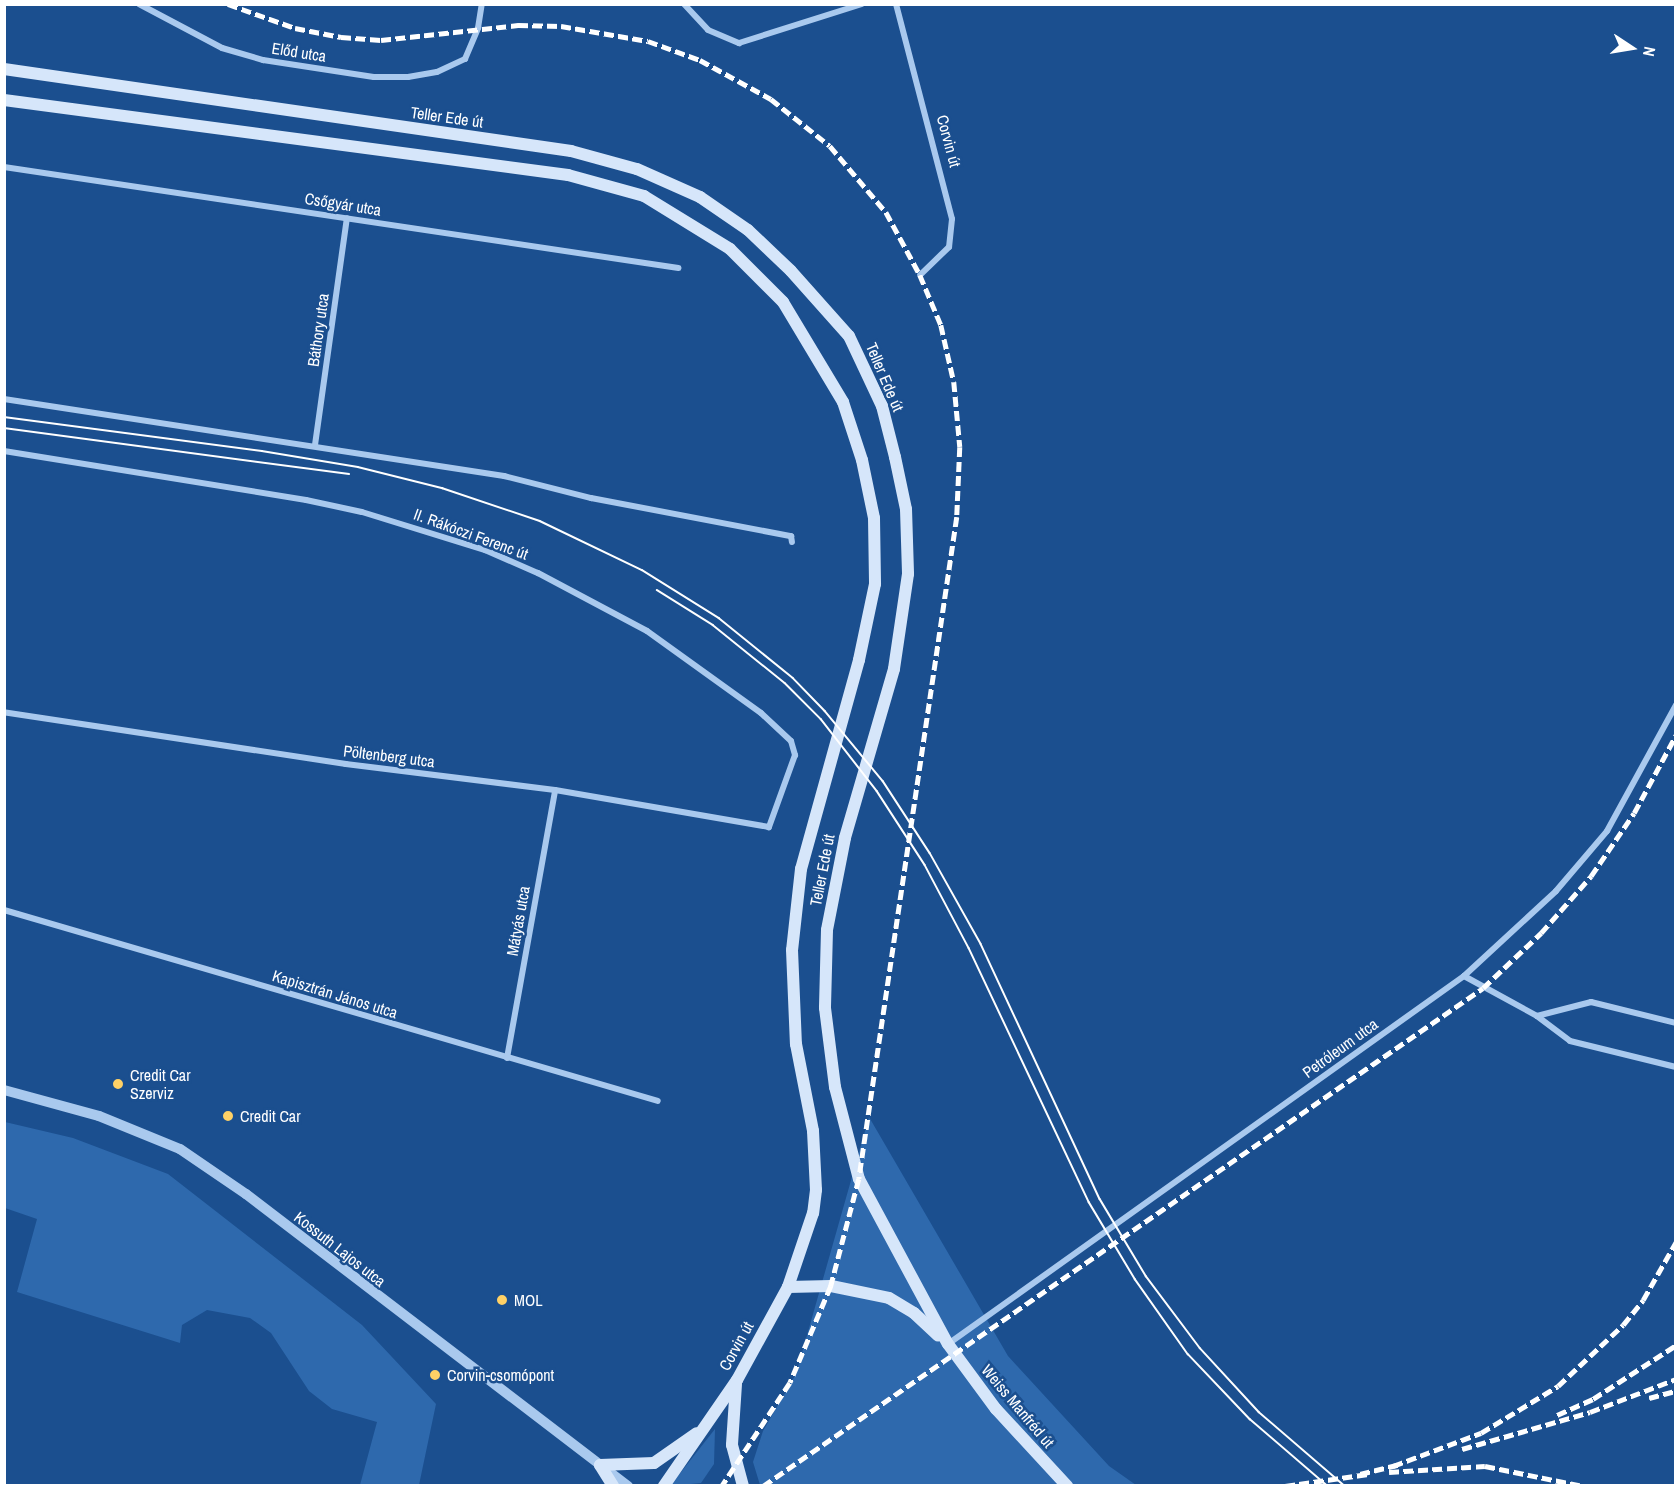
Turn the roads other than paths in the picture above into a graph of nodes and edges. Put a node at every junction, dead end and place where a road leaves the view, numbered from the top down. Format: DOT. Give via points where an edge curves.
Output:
graph roads {
  1 [pos="139,4"];
  2 [pos="482,4"];
  3 [pos="684,4"];
  4 [pos="862,4"];
  5 [pos="896,4"];
  6 [pos="4,69"];
  7 [pos="4,100"];
  8 [pos="4,167"];
  9 [pos="347,218"];
  10 [pos="678,268"];
  11 [pos="920,275"];
  12 [pos="4,399"];
  13 [pos="315,445"];
  14 [pos="4,451"];
  15 [pos="792,542"];
  16 [pos="1676,705"];
  17 [pos="4,712"];
  18 [pos="555,790"];
  19 [pos="769,827"];
  20 [pos="4,910"];
  21 [pos="1464,976"];
  22 [pos="1537,1016"];
  23 [pos="1676,1023"];
  24 [pos="507,1058"];
  25 [pos="1676,1067"];
  26 [pos="4,1090"];
  27 [pos="658,1101"];
  28 [pos="788,1287"];
  29 [pos="948,1344"];
  30 [pos="737,1380"];
  31 [pos="712,1421"];
  32 [pos="600,1465"];
  33 [pos="613,1485"];
  34 [pos="628,1485"];
  35 [pos="664,1485"];
  36 [pos="743,1485"];
  37 [pos="1067,1485"];
  1 -- 2 [label="street, Előd utca" via="222,48 263,60 374,77 437,72 465,59 478,28"];
  3 -- 4 [label="street" via="708,30 739,43"];
  5 -- 11 [label="street, Corvin út" via="952,219 949,247"];
  6 -- 29 [label="main road, Teller Ede út" via="571,151 637,169 700,197 747,230 791,271 849,336 882,406 895,457 906,509 909,574 894,669 844,838 827,930 825,1008 835,1087 859,1179"];
  7 -- 28 [label="main road, Teller Ede út" via="568,175 644,196 730,249 783,302 843,402 862,460 874,518 875,584 859,660 801,869 792,950 792,1007 813,1131 816,1190 804,1246"];
  8 -- 9 [label="street, Csőgyár utca"];
  9 -- 10 [label="street, Csőgyár utca"];
  9 -- 13 [label="street, Báthory utca"];
  12 -- 13 [label="street"];
  13 -- 15 [label="street" via="504,476 591,498 791,536"];
  14 -- 19 [label="street, II. Rákóczi Ferenc út" via="362,512 485,549 538,573 647,631 710,673 791,741 795,755"];
  16 -- 21 [label="street, Petróleum utca" via="1607,831 1556,891"];
  17 -- 18 [label="street, Pöltenberg utca" via="346,765"];
  18 -- 19 [label="street, Pöltenberg utca"];
  18 -- 24 [label="street, Mátyás utca"];
  20 -- 24 [label="street, Kapisztrán János utca"];
  21 -- 22 [label="street"];
  21 -- 29 [label="street, Petróleum utca"];
  22 -- 23 [label="street" via="1591,1002"];
  22 -- 25 [label="street" via="1570,1041"];
  24 -- 27 [label="street, Kapisztrán János utca"];
  26 -- 32 [label="street, Kossuth Lajos utca" via="99,1116 190,1155"];
  28 -- 29 [label="main road" via="831,1286 889,1298 914,1313"];
  28 -- 30 [label="main road, Corvin út"];
  29 -- 37 [label="main road, Weiss Manfréd út" via="996,1409"];
  30 -- 31 [label="main road, Corvin út"];
  30 -- 36 [label="main road" via="732,1446"];
  31 -- 32 [label="main road" via="680,1448 654,1463"];
  31 -- 35 [label="main road"];
  32 -- 33 [label="main road"];
  32 -- 34 [label="street, Kossuth Lajos utca"];
}
